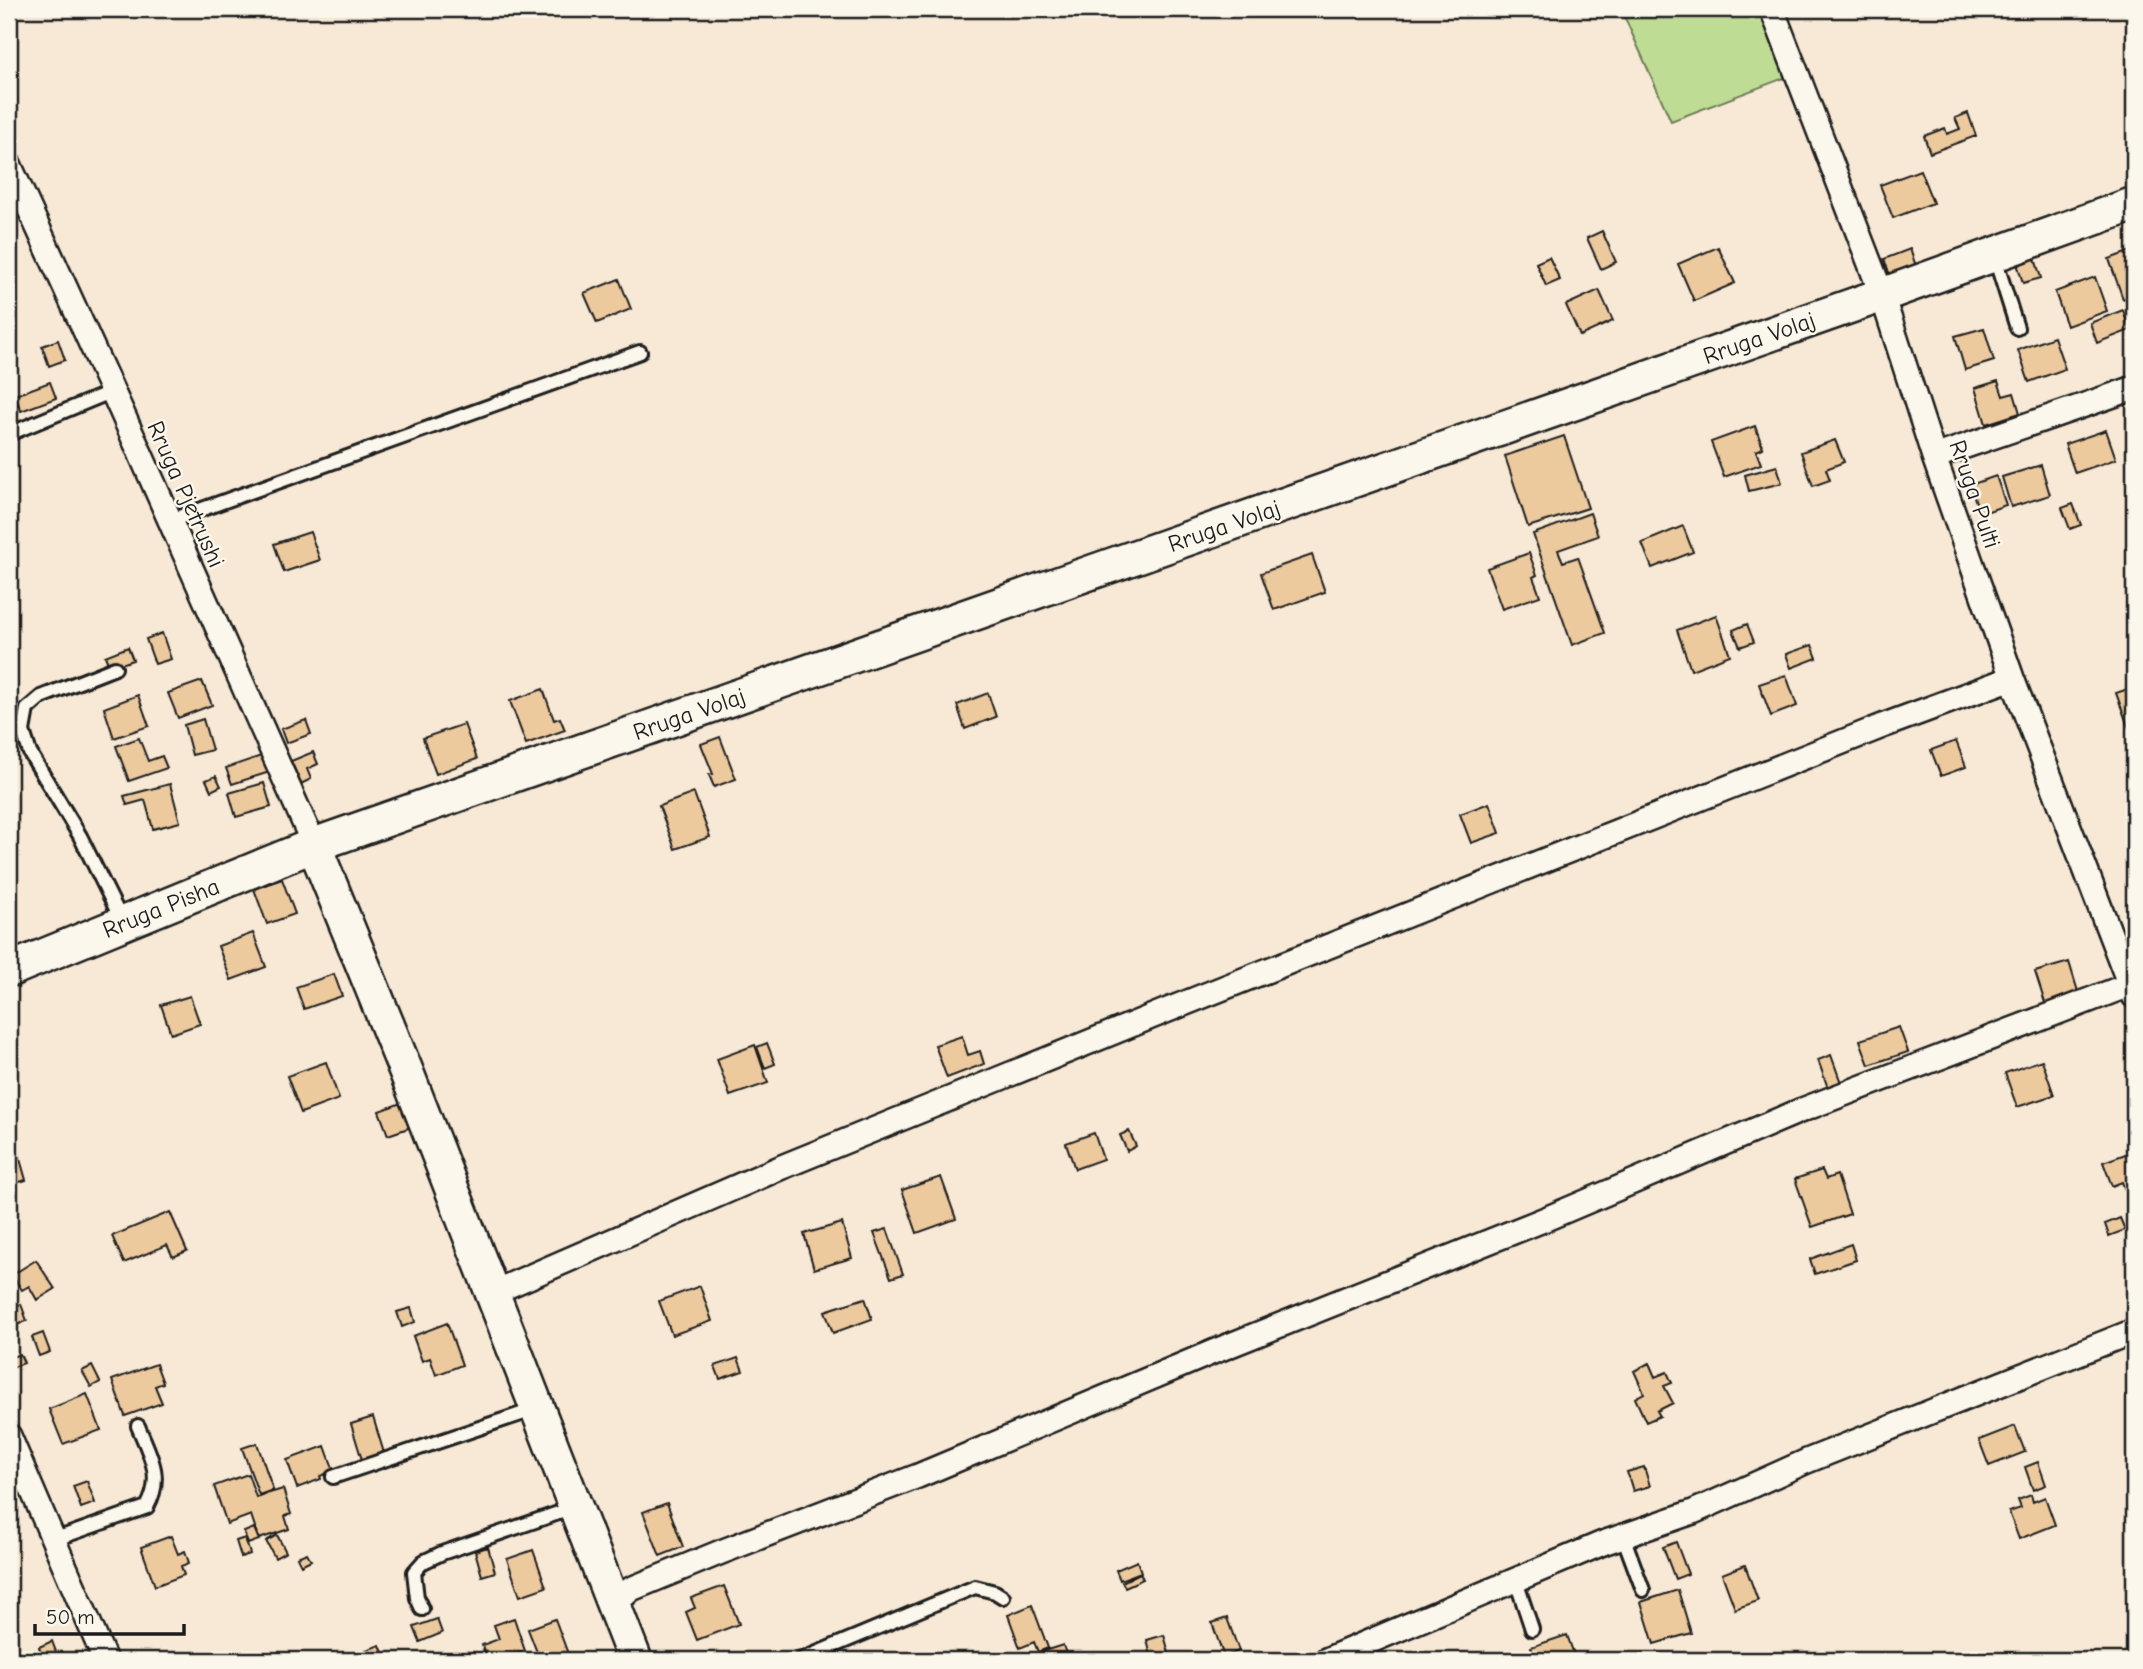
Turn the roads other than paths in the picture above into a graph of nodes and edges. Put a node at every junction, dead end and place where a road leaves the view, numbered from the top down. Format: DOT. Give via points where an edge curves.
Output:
graph roads {
  1 [pos="1772,9"];
  2 [pos="9,164"];
  3 [pos="2134,204"];
  4 [pos="1994,254"];
  5 [pos="1882,295"];
  6 [pos="2017,328"];
  7 [pos="640,352"];
  8 [pos="2134,388"];
  9 [pos="113,391"];
  10 [pos="9,434"];
  11 [pos="1934,457"];
  12 [pos="169,521"];
  13 [pos="115,668"];
  14 [pos="2012,678"];
  15 [pos="314,845"];
  16 [pos="123,923"];
  17 [pos="9,970"];
  18 [pos="2133,988"];
  19 [pos="492,1293"];
  20 [pos="2134,1331"];
  21 [pos="536,1409"];
  22 [pos="138,1426"];
  23 [pos="9,1436"];
  24 [pos="333,1477"];
  25 [pos="577,1507"];
  26 [pos="1623,1536"];
  27 [pos="53,1541"];
  28 [pos="1516,1581"];
  29 [pos="1643,1590"];
  30 [pos="1003,1597"];
  31 [pos="614,1605"];
  32 [pos="422,1609"];
  33 [pos="1532,1629"];
  34 [pos="105,1660"];
  35 [pos="635,1660"];
  36 [pos="800,1660"];
  37 [pos="1326,1660"];
  1 -- 5 [label="street, Rruga Pulti"];
  2 -- 9 [label="street, Rruga Pjetrushi"];
  3 -- 4 [label="street, Rruga Volaj"];
  4 -- 5 [label="street, Rruga Volaj"];
  4 -- 6 [label="lane"];
  5 -- 11 [label="street, Rruga Pulti"];
  5 -- 15 [label="street, Rruga Volaj"];
  7 -- 12 [label="lane"];
  8 -- 11 [label="street"];
  9 -- 10 [label="lane"];
  9 -- 12 [label="street, Rruga Pjetrushi"];
  11 -- 14 [label="street, Rruga Pulti"];
  12 -- 15 [label="street, Rruga Pjetrushi"];
  13 -- 16 [label="lane" via="41,697 27,709 23,731 30,753 80,836"];
  14 -- 18 [label="street, Rruga Pulti"];
  14 -- 19 [label="street" via="1117,1030 782,1167"];
  15 -- 16 [label="street, Rruga Pisha"];
  15 -- 19 [label="street"];
  16 -- 17 [label="street, Rruga Pisha"];
  18 -- 31 [label="street" via="1802,1110 918,1476 631,1589"];
  19 -- 21 [label="street"];
  20 -- 26 [label="street" via="1807,1461 1693,1512"];
  21 -- 24 [label="lane"];
  21 -- 25 [label="street"];
  22 -- 27 [label="lane" via="156,1471 155,1493 147,1507"];
  23 -- 27 [label="street"];
  25 -- 31 [label="street"];
  25 -- 32 [label="lane" via="423,1562 414,1572"];
  26 -- 28 [label="street"];
  26 -- 29 [label="lane"];
  27 -- 34 [label="street"];
  28 -- 33 [label="lane"];
  28 -- 37 [label="street"];
  30 -- 36 [label="lane" via="975,1587"];
  31 -- 35 [label="street"];
}
